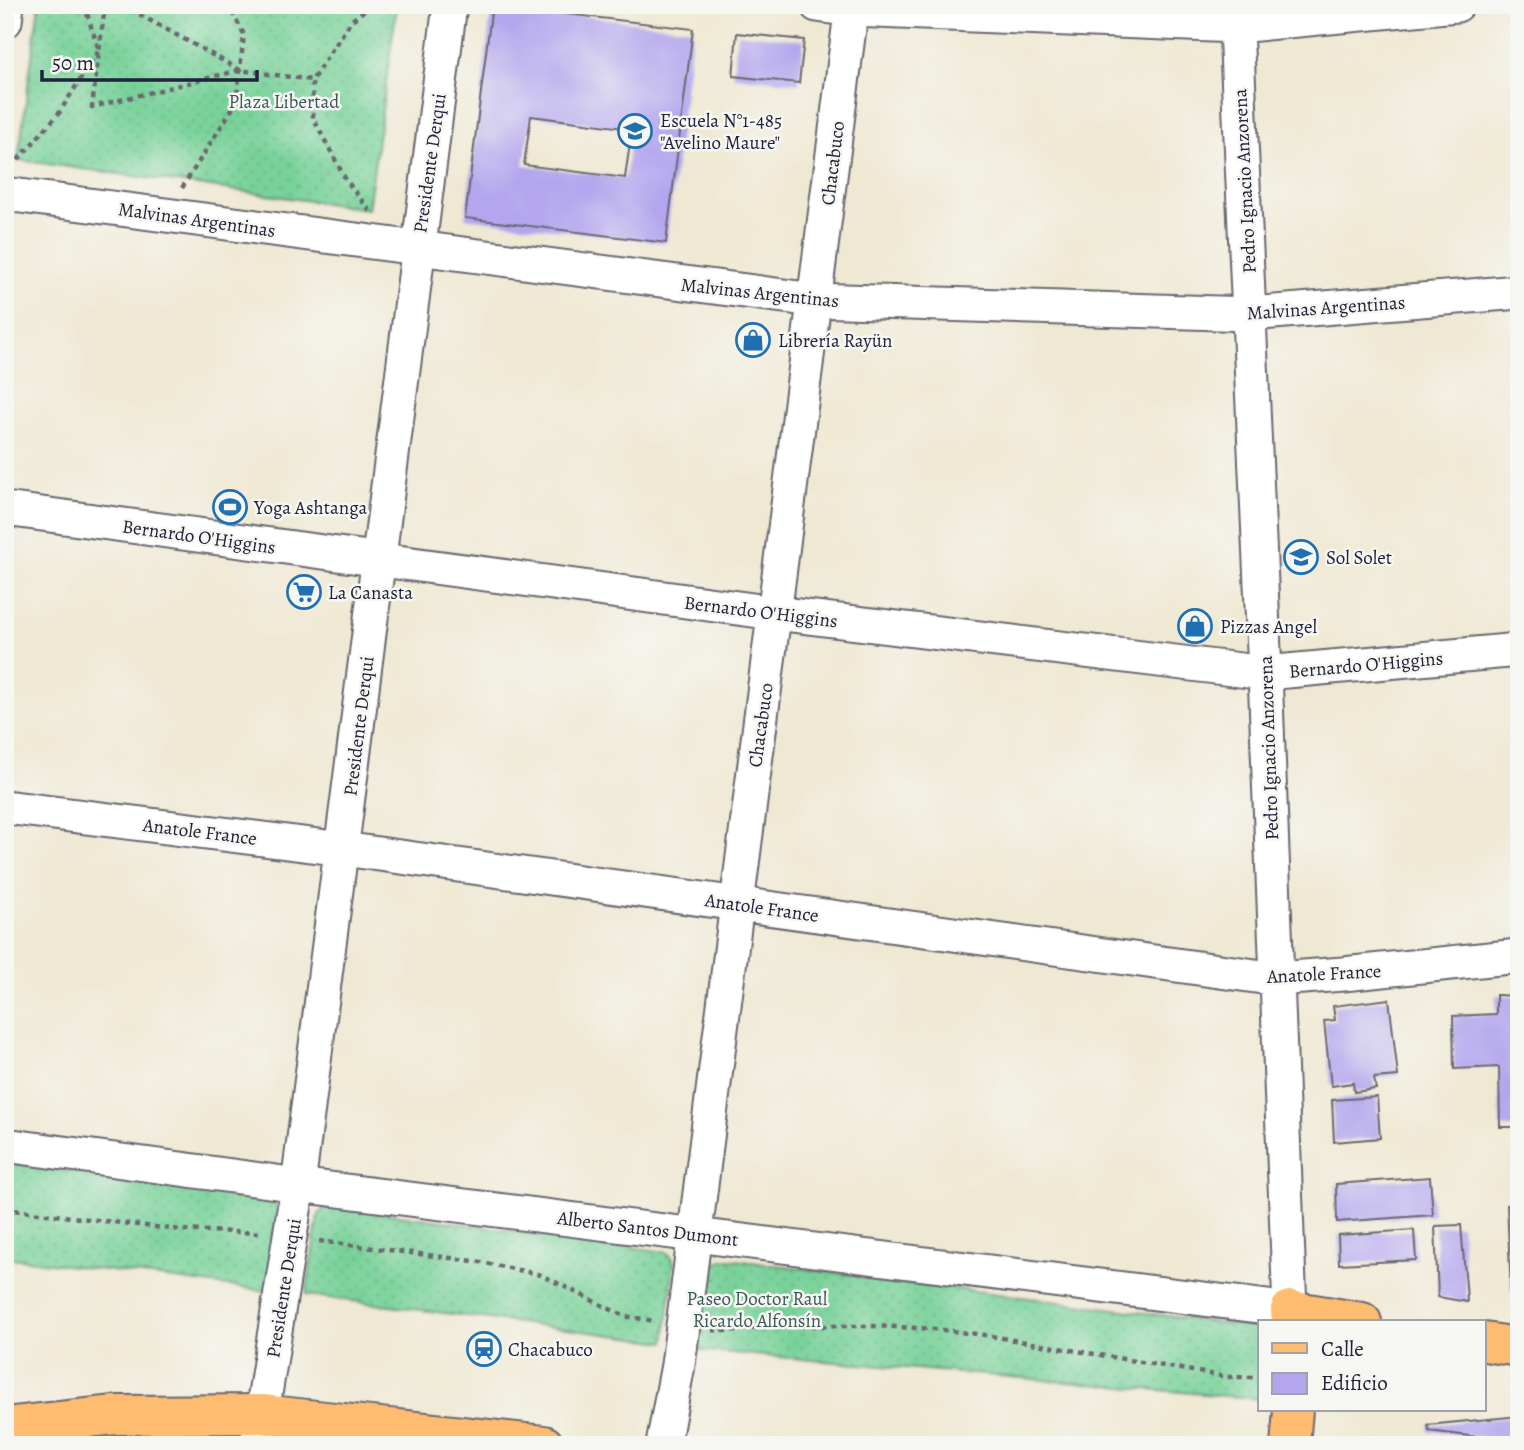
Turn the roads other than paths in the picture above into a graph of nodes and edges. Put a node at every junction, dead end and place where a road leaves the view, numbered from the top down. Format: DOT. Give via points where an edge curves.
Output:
graph roads {
  1 [pos="7,5"];
  2 [pos="450,5"];
  3 [pos="817,5"];
  4 [pos="1457,5"];
  5 [pos="852,8"];
  6 [pos="1236,16"];
  7 [pos="5,21"];
  8 [pos="5,194"];
  9 [pos="417,249"];
  10 [pos="1519,292"];
  11 [pos="814,300"];
  12 [pos="1250,314"];
  13 [pos="5,509"];
  14 [pos="378,561"];
  15 [pos="775,613"];
  16 [pos="1519,650"];
  17 [pos="1265,673"];
  18 [pos="5,807"];
  19 [pos="343,849"];
  20 [pos="736,904"];
  21 [pos="1519,956"];
  22 [pos="1276,979"];
  23 [pos="5,1145"];
  24 [pos="298,1185"];
  25 [pos="693,1234"];
  26 [pos="1291,1316"];
  27 [pos="1338,1320"];
  28 [pos="1486,1342"];
  29 [pos="1519,1347"];
  30 [pos="1293,1412"];
  31 [pos="5,1427"];
  32 [pos="260,1429"];
  33 [pos="544,1445"];
  34 [pos="663,1445"];
  35 [pos="1290,1445"];
  1 -- 7 [label="street"];
  2 -- 9 [label="street, Presidente Derqui"];
  3 -- 5 [label="street"];
  4 -- 6 [label="street"];
  5 -- 6 [label="street"];
  5 -- 11 [label="street, Chacabuco"];
  6 -- 12 [label="street, Pedro Ignacio Anzorena"];
  8 -- 9 [label="street, Malvinas Argentinas"];
  9 -- 11 [label="street, Malvinas Argentinas"];
  9 -- 14 [label="street, Presidente Derqui"];
  10 -- 12 [label="street, Malvinas Argentinas"];
  11 -- 12 [label="street, Malvinas Argentinas"];
  11 -- 15 [label="street, Chacabuco"];
  12 -- 17 [label="street, Pedro Ignacio Anzorena"];
  13 -- 14 [label="street, Bernardo O'Higgins"];
  14 -- 15 [label="street, Bernardo O'Higgins"];
  14 -- 19 [label="street, Presidente Derqui"];
  15 -- 17 [label="street, Bernardo O'Higgins"];
  15 -- 20 [label="street, Chacabuco"];
  16 -- 17 [label="street, Bernardo O'Higgins"];
  17 -- 22 [label="street, Pedro Ignacio Anzorena"];
  18 -- 19 [label="street, Anatole France"];
  19 -- 20 [label="street, Anatole France"];
  19 -- 24 [label="street, Presidente Derqui"];
  20 -- 22 [label="street, Anatole France"];
  20 -- 25 [label="street, Chacabuco"];
  21 -- 22 [label="street, Anatole France"];
  22 -- 26 [label="street, Pedro Ignacio Anzorena"];
  23 -- 24 [label="street, Alberto Santos Dumont"];
  24 -- 25 [label="street, Alberto Santos Dumont"];
  24 -- 32 [label="street, Presidente Derqui"];
  25 -- 26 [label="street, Alberto Santos Dumont"];
  25 -- 34 [label="street, Chacabuco" via="676,1381"];
  26 -- 27 [label="main road"];
  28 -- 29 [label="main road"];
  30 -- 35 [label="main road"];
  31 -- 32 [label="main road" via="115,1415"];
  32 -- 33 [label="main road"];
}
